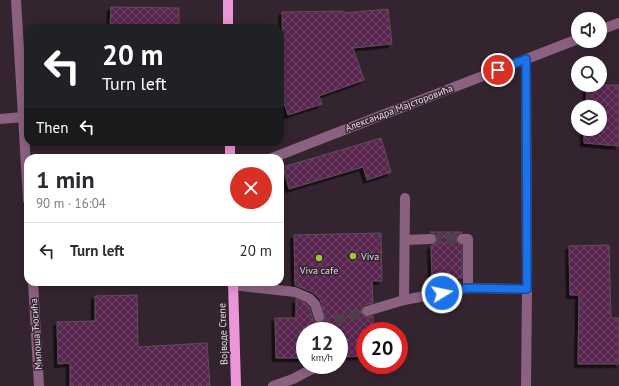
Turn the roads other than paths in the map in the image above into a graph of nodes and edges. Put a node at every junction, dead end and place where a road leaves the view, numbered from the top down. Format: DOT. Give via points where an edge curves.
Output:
graph roads {
  1 [pos="16,0"];
  2 [pos="228,0"];
  3 [pos="619,23"];
  4 [pos="228,24"];
  5 [pos="607,27"];
  6 [pos="571,42"];
  7 [pos="526,59"];
  8 [pos="23,117"];
  9 [pos="0,119"];
  10 [pos="24,134"];
  11 [pos="282,154"];
  12 [pos="405,198"];
  13 [pos="462,239"];
  14 [pos="405,240"];
  15 [pos="431,240"];
  16 [pos="33,286"];
  17 [pos="233,286"];
  18 [pos="254,286"];
  19 [pos="468,288"];
  20 [pos="527,289"];
  21 [pos="404,300"];
  22 [pos="368,311"];
  23 [pos="319,317"];
  24 [pos="303,374"];
  25 [pos="39,386"];
  26 [pos="236,386"];
  27 [pos="273,386"];
  28 [pos="526,386"];
  1 -- 8 [label="street"];
  2 -- 4 [label="main road"];
  3 -- 5 [label="street"];
  6 -- 7 [label="street, Александра Мајсторовића"];
  7 -- 11 [label="street, Александра Мајсторовића"];
  7 -- 20 [label="street"];
  8 -- 9 [label="street"];
  8 -- 10 [label="street"];
  12 -- 14 [label="street"];
  13 -- 19 [label="street" via="468,239"];
  14 -- 15 [label="street"];
  14 -- 21 [label="street"];
  16 -- 25 [label="street, Милоша Ћосића"];
  17 -- 26 [label="main road, Војводе Степе"];
  18 -- 23 [label="street" via="295,292 309,298 315,304"];
  19 -- 20 [label="street"];
  19 -- 21 [label="street"];
  20 -- 28 [label="street"];
  21 -- 22 [label="street"];
  24 -- 27 [label="street"];
}
